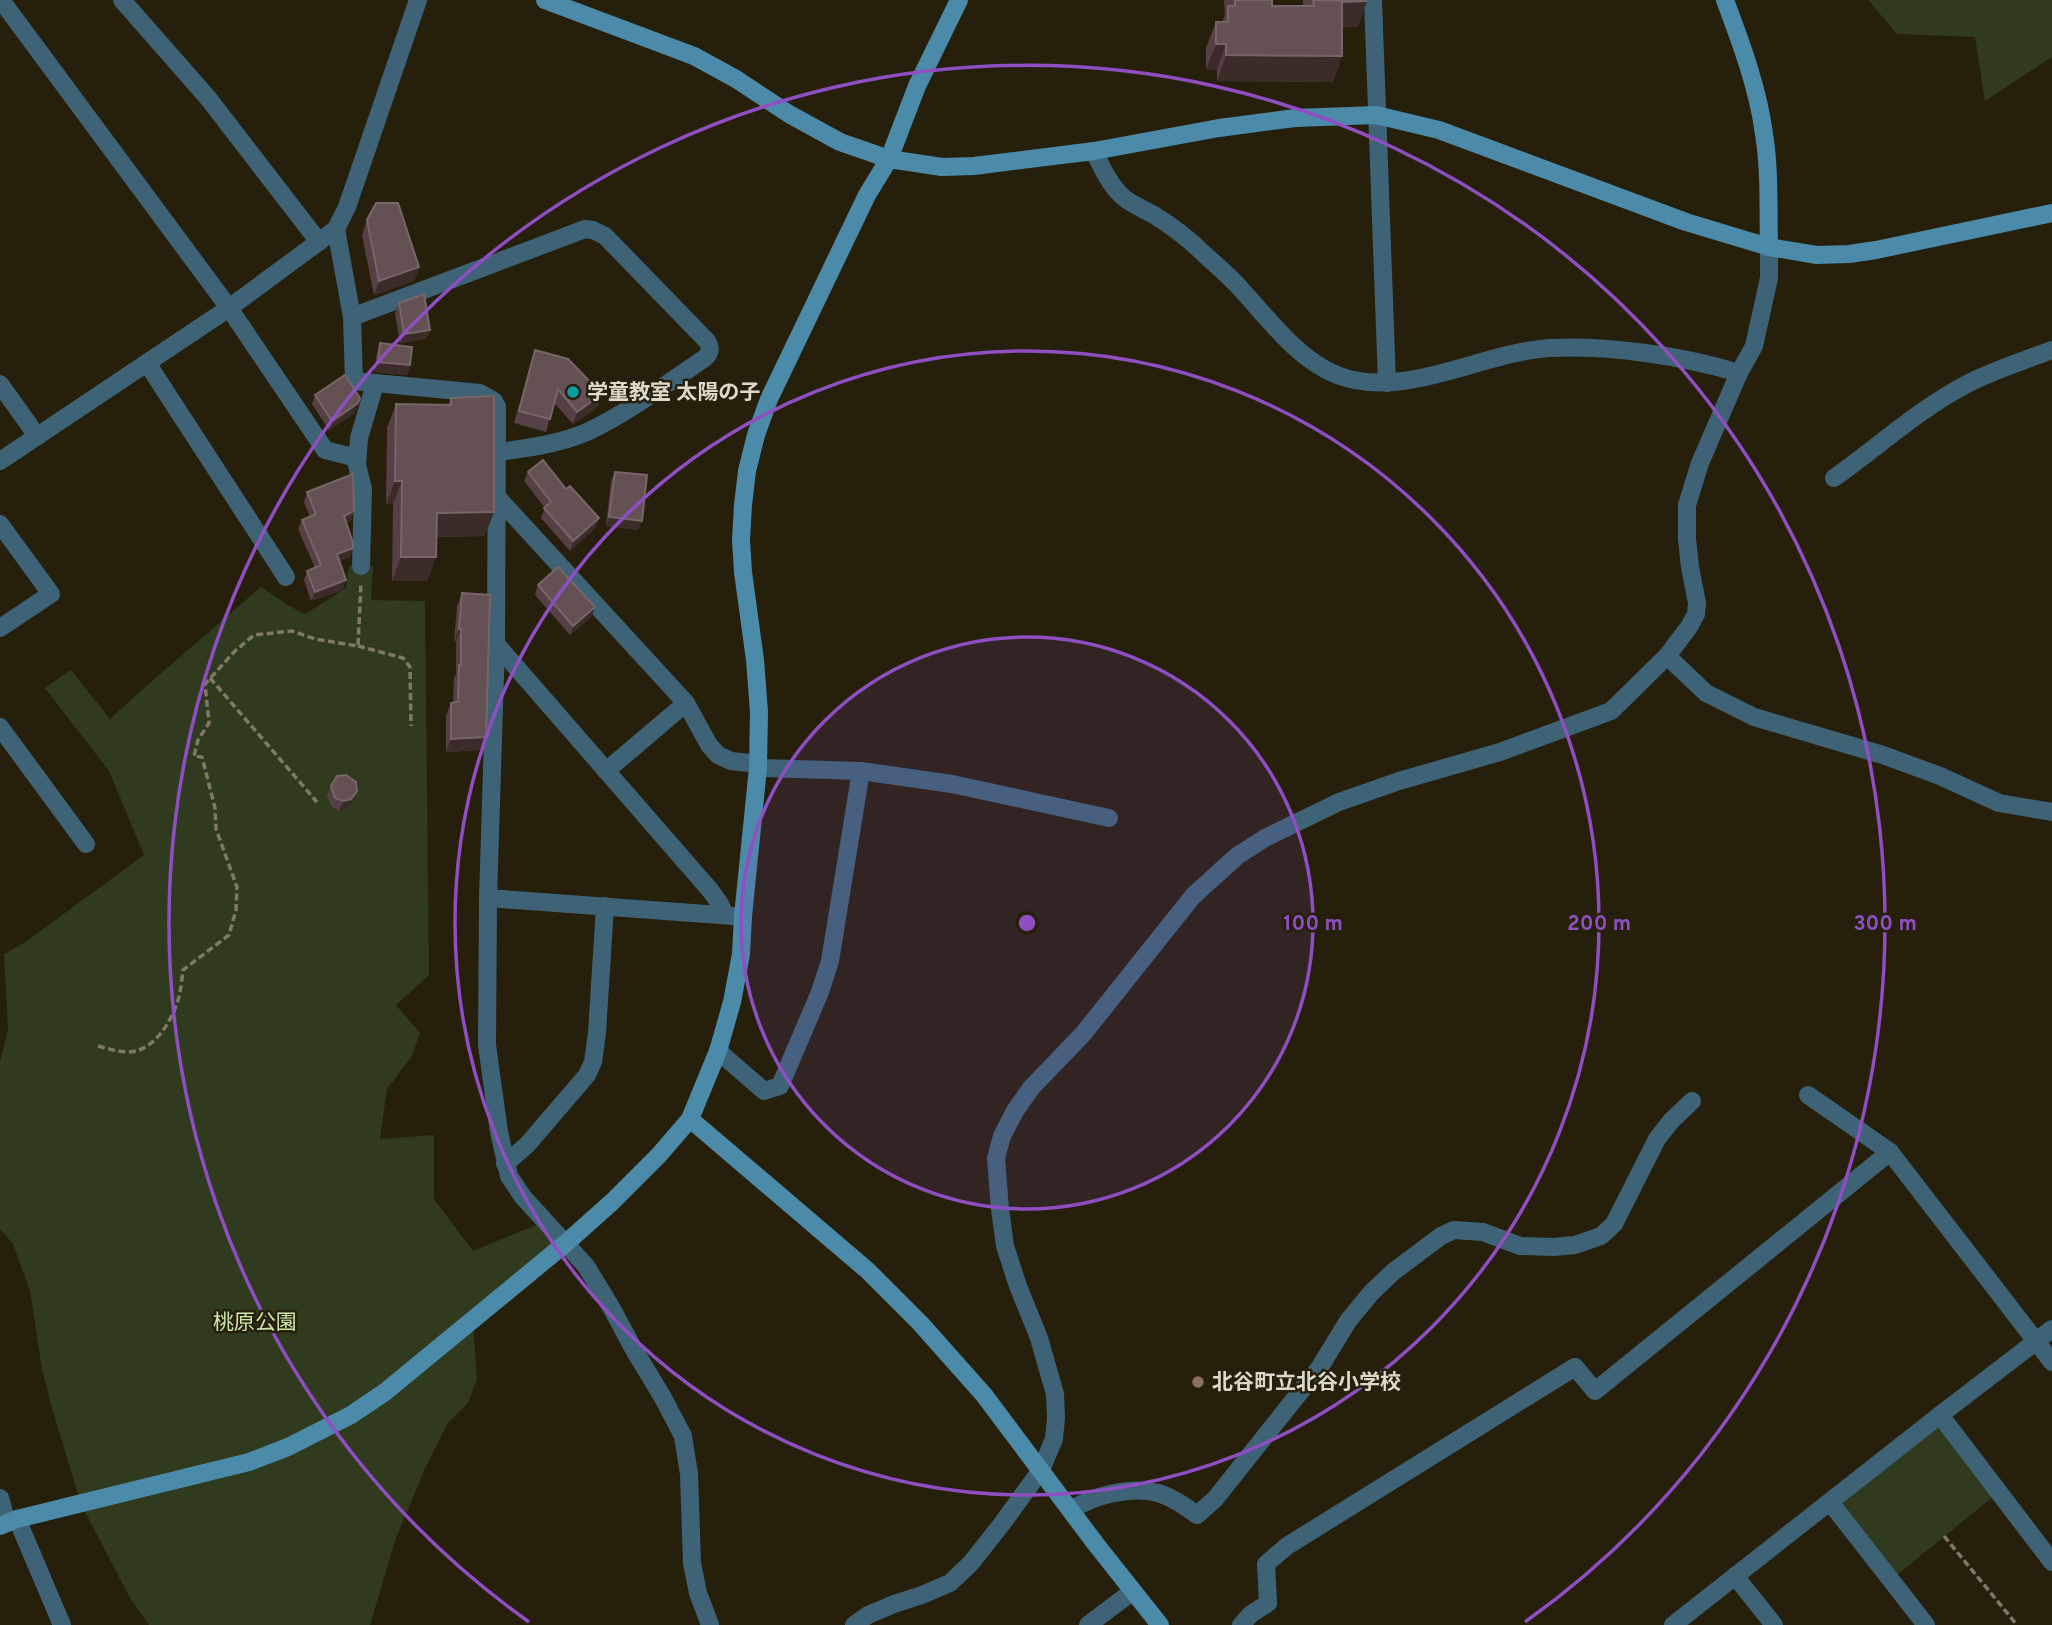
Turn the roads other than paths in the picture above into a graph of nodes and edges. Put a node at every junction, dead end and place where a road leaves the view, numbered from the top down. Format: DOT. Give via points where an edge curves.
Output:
graph roads {
  1 [pos="1,0"];
  2 [pos="122,0"];
  3 [pos="418,0"];
  4 [pos="545,0"];
  5 [pos="959,0"];
  6 [pos="1373,0"];
  7 [pos="1725,0"];
  8 [pos="1376,115"];
  9 [pos="1094,151"];
  10 [pos="889,159"];
  11 [pos="2052,213"];
  12 [pos="336,229"];
  13 [pos="319,242"];
  14 [pos="1769,247"];
  15 [pos="229,308"];
  16 [pos="352,317"];
  17 [pos="2052,350"];
  18 [pos="147,363"];
  19 [pos="1739,373"];
  20 [pos="1387,383"];
  21 [pos="0,384"];
  22 [pos="375,384"];
  23 [pos="37,436"];
  24 [pos="498,452"];
  25 [pos="358,458"];
  26 [pos="0,461"];
  27 [pos="1834,478"];
  28 [pos="497,497"];
  29 [pos="0,524"];
  30 [pos="361,566"];
  31 [pos="286,577"];
  32 [pos="0,628"];
  33 [pos="496,644"];
  34 [pos="1667,656"];
  35 [pos="686,703"];
  36 [pos="0,727"];
  37 [pos="759,766"];
  38 [pos="606,771"];
  39 [pos="861,771"];
  40 [pos="2052,812"];
  41 [pos="1110,818"];
  42 [pos="86,844"];
  43 [pos="488,898"];
  44 [pos="606,906"];
  45 [pos="734,916"];
  46 [pos="718,1051"];
  47 [pos="1808,1095"];
  48 [pos="1692,1101"];
  49 [pos="690,1119"];
  50 [pos="1890,1152"];
  51 [pos="505,1164"];
  52 [pos="566,1243"];
  53 [pos="2052,1329"];
  54 [pos="2036,1342"];
  55 [pos="2052,1362"];
  56 [pos="1940,1415"];
  57 [pos="1041,1470"];
  58 [pos="0,1498"];
  59 [pos="1830,1502"];
  60 [pos="1071,1510"];
  61 [pos="8,1522"];
  62 [pos="2052,1562"];
  63 [pos="1735,1576"];
  64 [pos="1133,1591"];
  65 [pos="62,1625"];
  66 [pos="710,1625"];
  67 [pos="854,1625"];
  68 [pos="1088,1625"];
  69 [pos="1160,1625"];
  70 [pos="1241,1625"];
  71 [pos="1673,1625"];
  72 [pos="1774,1625"];
  73 [pos="1926,1625"];
  1 -- 15 [label="street"];
  2 -- 13 [label="street" via="208,98"];
  3 -- 12 [label="street"];
  4 -- 10 [label="street" via="694,56 840,142"];
  5 -- 10 [label="street" via="917,86"];
  6 -- 8 [label="street"];
  7 -- 14 [label="street" via="1756,92 1764,134"];
  8 -- 9 [label="street" via="1295,118"];
  8 -- 14 [label="street" via="1439,130 1686,222"];
  8 -- 20 [label="street"];
  9 -- 10 [label="street" via="974,166 942,167"];
  9 -- 20 [label="street" via="1123,198 1185,235 1297,348 1337,375"];
  10 -- 37 [label="street" via="867,195 769,399 747,471 741,540 755,660"];
  11 -- 14 [label="street" via="1849,254 1817,255"];
  12 -- 13 [label="street"];
  12 -- 16 [label="street"];
  13 -- 15 [label="street"];
  14 -- 19 [label="street" via="1769,278 1754,346"];
  15 -- 18 [label="street"];
  15 -- 25 [label="street" via="325,450"];
  16 -- 22 [label="street" via="354,381"];
  16 -- 24 [label="street" via="585,229 605,236 710,346 705,358 587,432"];
  17 -- 27 [label="street" via="1993,372 1941,399"];
  18 -- 23 [label="street"];
  18 -- 31 [label="street"];
  19 -- 20 [label="street" via="1675,358 1550,348"];
  19 -- 34 [label="street" via="1687,505 1696,614"];
  21 -- 23 [label="street"];
  22 -- 24 [label="street" via="488,396 497,407"];
  22 -- 25 [label="street" via="359,438"];
  23 -- 26 [label="street"];
  24 -- 28 [label="street"];
  25 -- 30 [label="street"];
  28 -- 33 [label="street"];
  28 -- 35 [label="street"];
  29 -- 32 [label="street" via="51,594"];
  33 -- 38 [label="street"];
  33 -- 43 [label="street"];
  34 -- 40 [label="street" via="1706,693 1754,717 1883,755 1999,803"];
  34 -- 57 [label="street" via="1611,711 1500,752 1339,802 1237,856 1193,896 1083,1034 1031,1088 1002,1136 996,1177 1005,1246 1040,1338 1055,1394 1054,1439"];
  35 -- 37 [label="street" via="718,755"];
  35 -- 38 [label="street"];
  36 -- 42 [label="street"];
  37 -- 39 [label="street"];
  37 -- 45 [label="street"];
  38 -- 45 [label="street"];
  39 -- 41 [label="street" via="952,784"];
  39 -- 46 [label="street" via="830,961 780,1086 764,1091"];
  43 -- 44 [label="street"];
  43 -- 51 [label="street" via="487,1045"];
  44 -- 45 [label="street"];
  44 -- 51 [label="street" via="597,1033 590,1068 527,1145"];
  45 -- 46 [label="street" via="741,954"];
  46 -- 49 [label="street"];
  47 -- 50 [label="street"];
  48 -- 60 [label="street" via="1657,1139 1614,1224 1601,1236 1576,1245 1520,1246 1483,1232 1454,1230 1393,1272 1348,1321 1320,1367 1215,1499 1197,1515 1175,1500 1148,1492 1101,1496"];
  49 -- 52 [label="street" via="659,1155"];
  49 -- 57 [label="street" via="867,1270 984,1395"];
  50 -- 54 [label="street"];
  50 -- 70 [label="street" via="1595,1391 1575,1367 1287,1546 1266,1564 1268,1603"];
  51 -- 52 [label="street" via="523,1197"];
  52 -- 61 [label="street" via="385,1391 325,1430 249,1462"];
  52 -- 66 [label="street" via="611,1307 683,1436 692,1563"];
  53 -- 54 [label="street"];
  54 -- 55 [label="street"];
  54 -- 56 [label="street"];
  56 -- 59 [label="street"];
  56 -- 62 [label="street"];
  57 -- 60 [label="street"];
  57 -- 67 [label="street" via="950,1583 868,1615"];
  58 -- 61 [label="street"];
  59 -- 63 [label="street"];
  59 -- 73 [label="street"];
  60 -- 64 [label="street"];
  61 -- 65 [label="street"];
  63 -- 71 [label="street"];
  63 -- 72 [label="street"];
  64 -- 68 [label="street"];
  64 -- 69 [label="street"];
}
